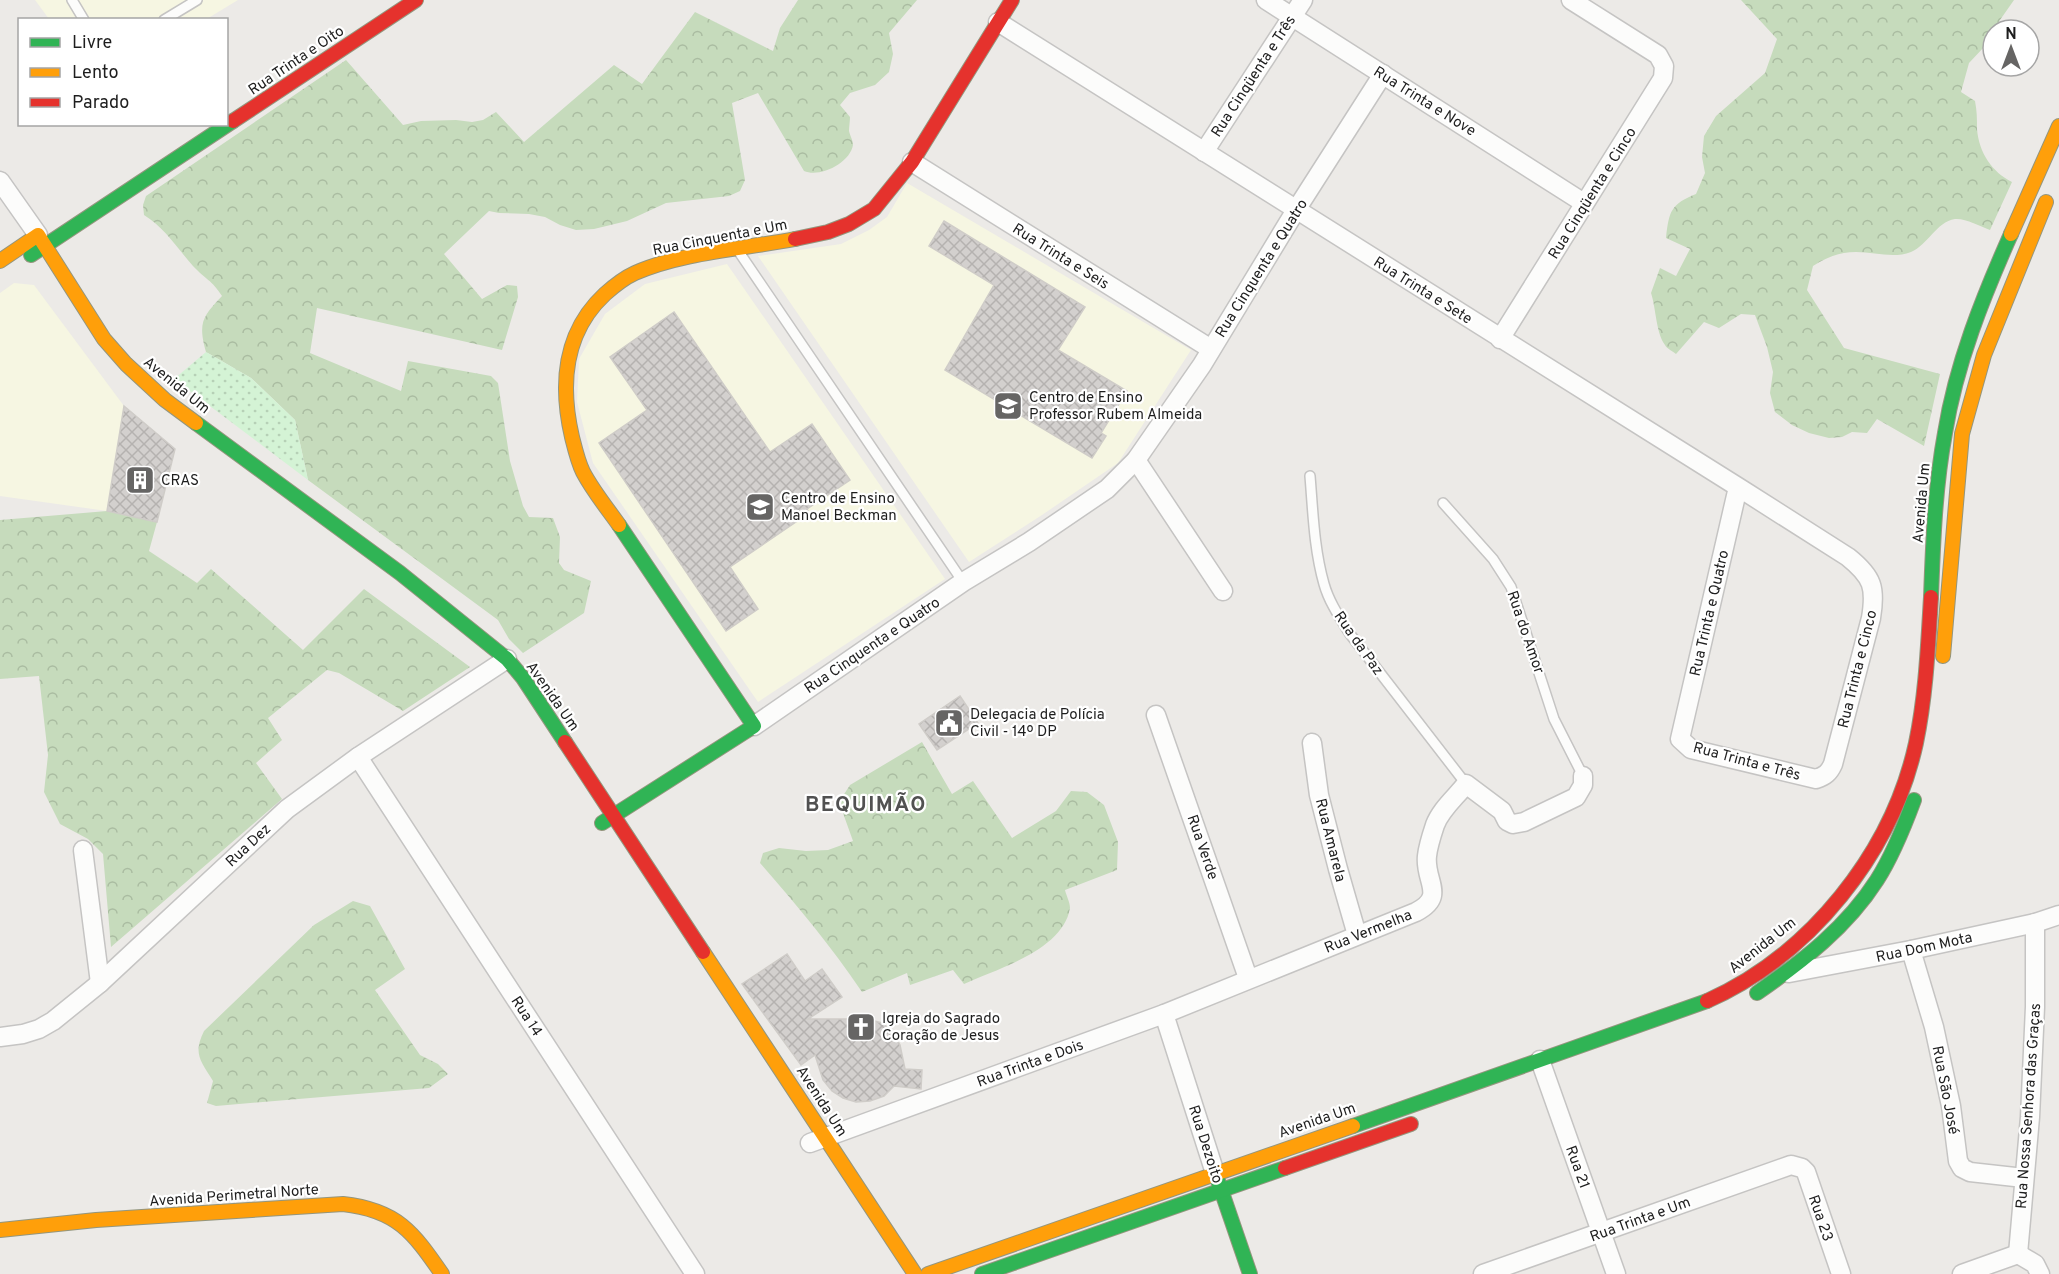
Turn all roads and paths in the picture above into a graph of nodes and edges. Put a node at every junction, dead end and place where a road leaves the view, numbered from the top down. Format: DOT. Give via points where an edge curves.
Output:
graph roads {
  1 [pos="72,0"];
  2 [pos="197,0"];
  3 [pos="416,0"];
  4 [pos="1012,0"];
  5 [pos="1266,0"];
  6 [pos="1303,0"];
  7 [pos="1571,0"];
  8 [pos="1292,16"];
  9 [pos="83,18"];
  10 [pos="167,18"];
  11 [pos="998,22"];
  12 [pos="1383,74"];
  13 [pos="228,123"];
  14 [pos="223,126"];
  15 [pos="2059,126"];
  16 [pos="1204,152"];
  17 [pos="912,162"];
  18 [pos="0,181"];
  19 [pos="2051,189"];
  20 [pos="1584,203"];
  21 [pos="2044,206"];
  22 [pos="1296,210"];
  23 [pos="36,248"];
  24 [pos="738,250"];
  25 [pos="0,261"];
  26 [pos="0,276"];
  27 [pos="1500,339"];
  28 [pos="89,343"];
  29 [pos="1211,349"];
  30 [pos="1136,460"];
  31 [pos="1310,476"];
  32 [pos="1738,488"];
  33 [pos="1443,503"];
  34 [pos="320,531"];
  35 [pos="1848,557"];
  36 [pos="963,582"];
  37 [pos="1222,591"];
  38 [pos="414,602"];
  39 [pos="502,662"];
  40 [pos="1942,666"];
  41 [pos="1156,715"];
  42 [pos="1934,723"];
  43 [pos="754,726"];
  44 [pos="1680,739"];
  45 [pos="1312,743"];
  46 [pos="1926,756"];
  47 [pos="358,757"];
  48 [pos="1583,776"];
  49 [pos="1816,779"];
  50 [pos="1466,784"];
  51 [pos="1919,789"];
  52 [pos="608,819"];
  53 [pos="83,850"];
  54 [pos="634,873"];
  55 [pos="2059,915"];
  56 [pos="2035,922"];
  57 [pos="1357,935"];
  58 [pos="1911,950"];
  59 [pos="1787,973"];
  60 [pos="1248,978"];
  61 [pos="100,983"];
  62 [pos="1749,998"];
  63 [pos="1164,1014"];
  64 [pos="0,1037"];
  65 [pos="1544,1072"];
  66 [pos="1427,1118"];
  67 [pos="814,1142"];
  68 [pos="1797,1165"];
  69 [pos="1215,1173"];
  70 [pos="2024,1178"];
  71 [pos="1222,1190"];
  72 [pos="0,1230"];
  73 [pos="1601,1233"];
  74 [pos="2018,1254"];
  75 [pos="442,1274"];
  76 [pos="695,1274"];
  77 [pos="915,1274"];
  78 [pos="928,1274"];
  79 [pos="982,1274"];
  80 [pos="1250,1274"];
  81 [pos="1483,1274"];
  82 [pos="1616,1274"];
  83 [pos="1841,1274"];
  84 [pos="1962,1274"];
  85 [pos="2040,1274"];
  1 -- 9 [label="lane"];
  2 -- 10 [label="lane"];
  3 -- 13 [label="main road, Rua Trinta e Oito"];
  4 -- 11 [label="main road, Rua Cinquenta e Um"];
  5 -- 8 [label="street, Rua Trinta e Nove"];
  6 -- 8 [label="street, Rua Cinqüenta e Três"];
  7 -- 20 [label="street, Rua Cinqüenta e Cinco" via="1658,55 1664,66 1663,78"];
  8 -- 12 [label="street, Rua Trinta e Nove"];
  8 -- 16 [label="street, Rua Cinqüenta e Três"];
  11 -- 16 [label="street, Rua Trinta e Sete"];
  11 -- 17 [label="main road, Rua Cinquenta e Um"];
  12 -- 20 [label="street, Rua Trinta e Nove"];
  12 -- 22 [label="street, Rua Cinquenta e Quatro"];
  14 -- 23 [label="main road, Rua Trinta e Oito"];
  15 -- 21 [label="main road, Avenida Um"];
  16 -- 22 [label="street, Rua Trinta e Sete"];
  17 -- 24 [label="main road, Rua Cinquenta e Um" via="874,209 849,224"];
  17 -- 29 [label="street, Rua Trinta e Seis"];
  18 -- 23 [label="street"];
  19 -- 21 [label="main road, Avenida Um"];
  20 -- 27 [label="street, Rua Cinqüenta e Cinco"];
  21 -- 40 [label="main road, Avenida Um" via="1984,355 1962,434"];
  21 -- 65 [label="main road, Avenida Um" via="1982,306 1962,363 1945,429 1937,491 1923,702 1902,790 1880,836 1858,874 1832,906 1776,959 1738,985 1693,1007"];
  22 -- 27 [label="street, Rua Trinta e Sete"];
  22 -- 29 [label="street, Rua Cinquenta e Quatro"];
  23 -- 25 [label="main road"];
  23 -- 26 [label="main road"];
  23 -- 39 [label="main road, Avenida Um" via="104,339 165,400 400,573"];
  24 -- 36 [label="lane"];
  24 -- 43 [label="main road, Rua Cinquenta e Um" via="673,261 633,273 602,295 573,341 566,366 565,405 570,436 583,472"];
  27 -- 32 [label="street, Rua Trinta e Sete"];
  28 -- 34 [label="main road, Avenida Um" via="160,410"];
  29 -- 30 [label="street, Rua Cinquenta e Quatro"];
  30 -- 36 [label="street, Rua Cinquenta e Quatro" via="1107,489"];
  30 -- 37 [label="street"];
  31 -- 50 [label="lane, Rua da Paz" via="1315,540 1324,585 1334,608"];
  32 -- 35 [label="street, Rua Trinta e Sete"];
  32 -- 44 [label="street, Rua Trinta e Quatro"];
  33 -- 48 [label="lane, Rua do Amor" via="1511,587 1554,719"];
  35 -- 49 [label="street, Rua Trinta e Cinco" via="1871,581 1874,600 1833,764 1824,777"];
  36 -- 43 [label="street, Rua Cinquenta e Quatro"];
  38 -- 39 [label="main road, Avenida Um"];
  39 -- 47 [label="street, Rua Dez"];
  39 -- 52 [label="main road, Avenida Um" via="523,678"];
  41 -- 60 [label="street, Rua Verde"];
  42 -- 46 [label="main road"];
  43 -- 52 [label="main road, Rua Cinquenta e Quatro"];
  44 -- 49 [label="street, Rua Trinta e Três" via="1691,749"];
  45 -- 57 [label="street, Rua Amarela" via="1319,795"];
  47 -- 61 [label="street, Rua Dez" via="287,809"];
  47 -- 76 [label="street, Rua 14"];
  48 -- 50 [label="street" via="1576,797 1513,824"];
  50 -- 57 [label="street, Rua Vermelha" via="1435,826 1427,857 1432,886 1428,906"];
  51 -- 59 [label="main road" via="1877,879 1827,940"];
  52 -- 54 [label="main road, Avenida Um"];
  52 -- 67 [label="main road, Avenida Um"];
  53 -- 61 [label="street"];
  55 -- 56 [label="street, Rua Dom Mota"];
  56 -- 58 [label="street, Rua Dom Mota"];
  56 -- 70 [label="street, Rua Nossa Senhora das Graças" via="2034,1029"];
  57 -- 60 [label="street, Rua Vermelha"];
  58 -- 59 [label="street, Rua Dom Mota"];
  58 -- 70 [label="street, Rua São José" via="1934,1028 1958,1161 1970,1172"];
  59 -- 62 [label="main road"];
  60 -- 63 [label="street, Rua Trinta e Dois"];
  61 -- 64 [label="street, Rua Dez" via="39,1029"];
  63 -- 67 [label="street, Rua Trinta e Dois"];
  63 -- 69 [label="street, Rua Dezoito"];
  65 -- 69 [label="main road, Avenida Um"];
  65 -- 73 [label="street, Rua 21"];
  66 -- 71 [label="main road"];
  67 -- 77 [label="main road, Avenida Um"];
  68 -- 73 [label="street, Rua Trinta e Um"];
  68 -- 83 [label="street, Rua 23" via="1806,1172"];
  69 -- 71 [label="main road, Rua Dezoito"];
  69 -- 78 [label="main road, Avenida Um"];
  70 -- 74 [label="street, Rua Nossa Senhora das Graças"];
  71 -- 79 [label="main road"];
  71 -- 80 [label="main road, Rua Dezoito"];
  72 -- 75 [label="main road, Avenida Perimetral Norte" via="96,1220 361,1205 395,1218 409,1230"];
  73 -- 81 [label="street, Rua Trinta e Um"];
  73 -- 82 [label="street, Rua 21"];
  74 -- 84 [label="street"];
  74 -- 85 [label="street" via="2035,1264"];
}
